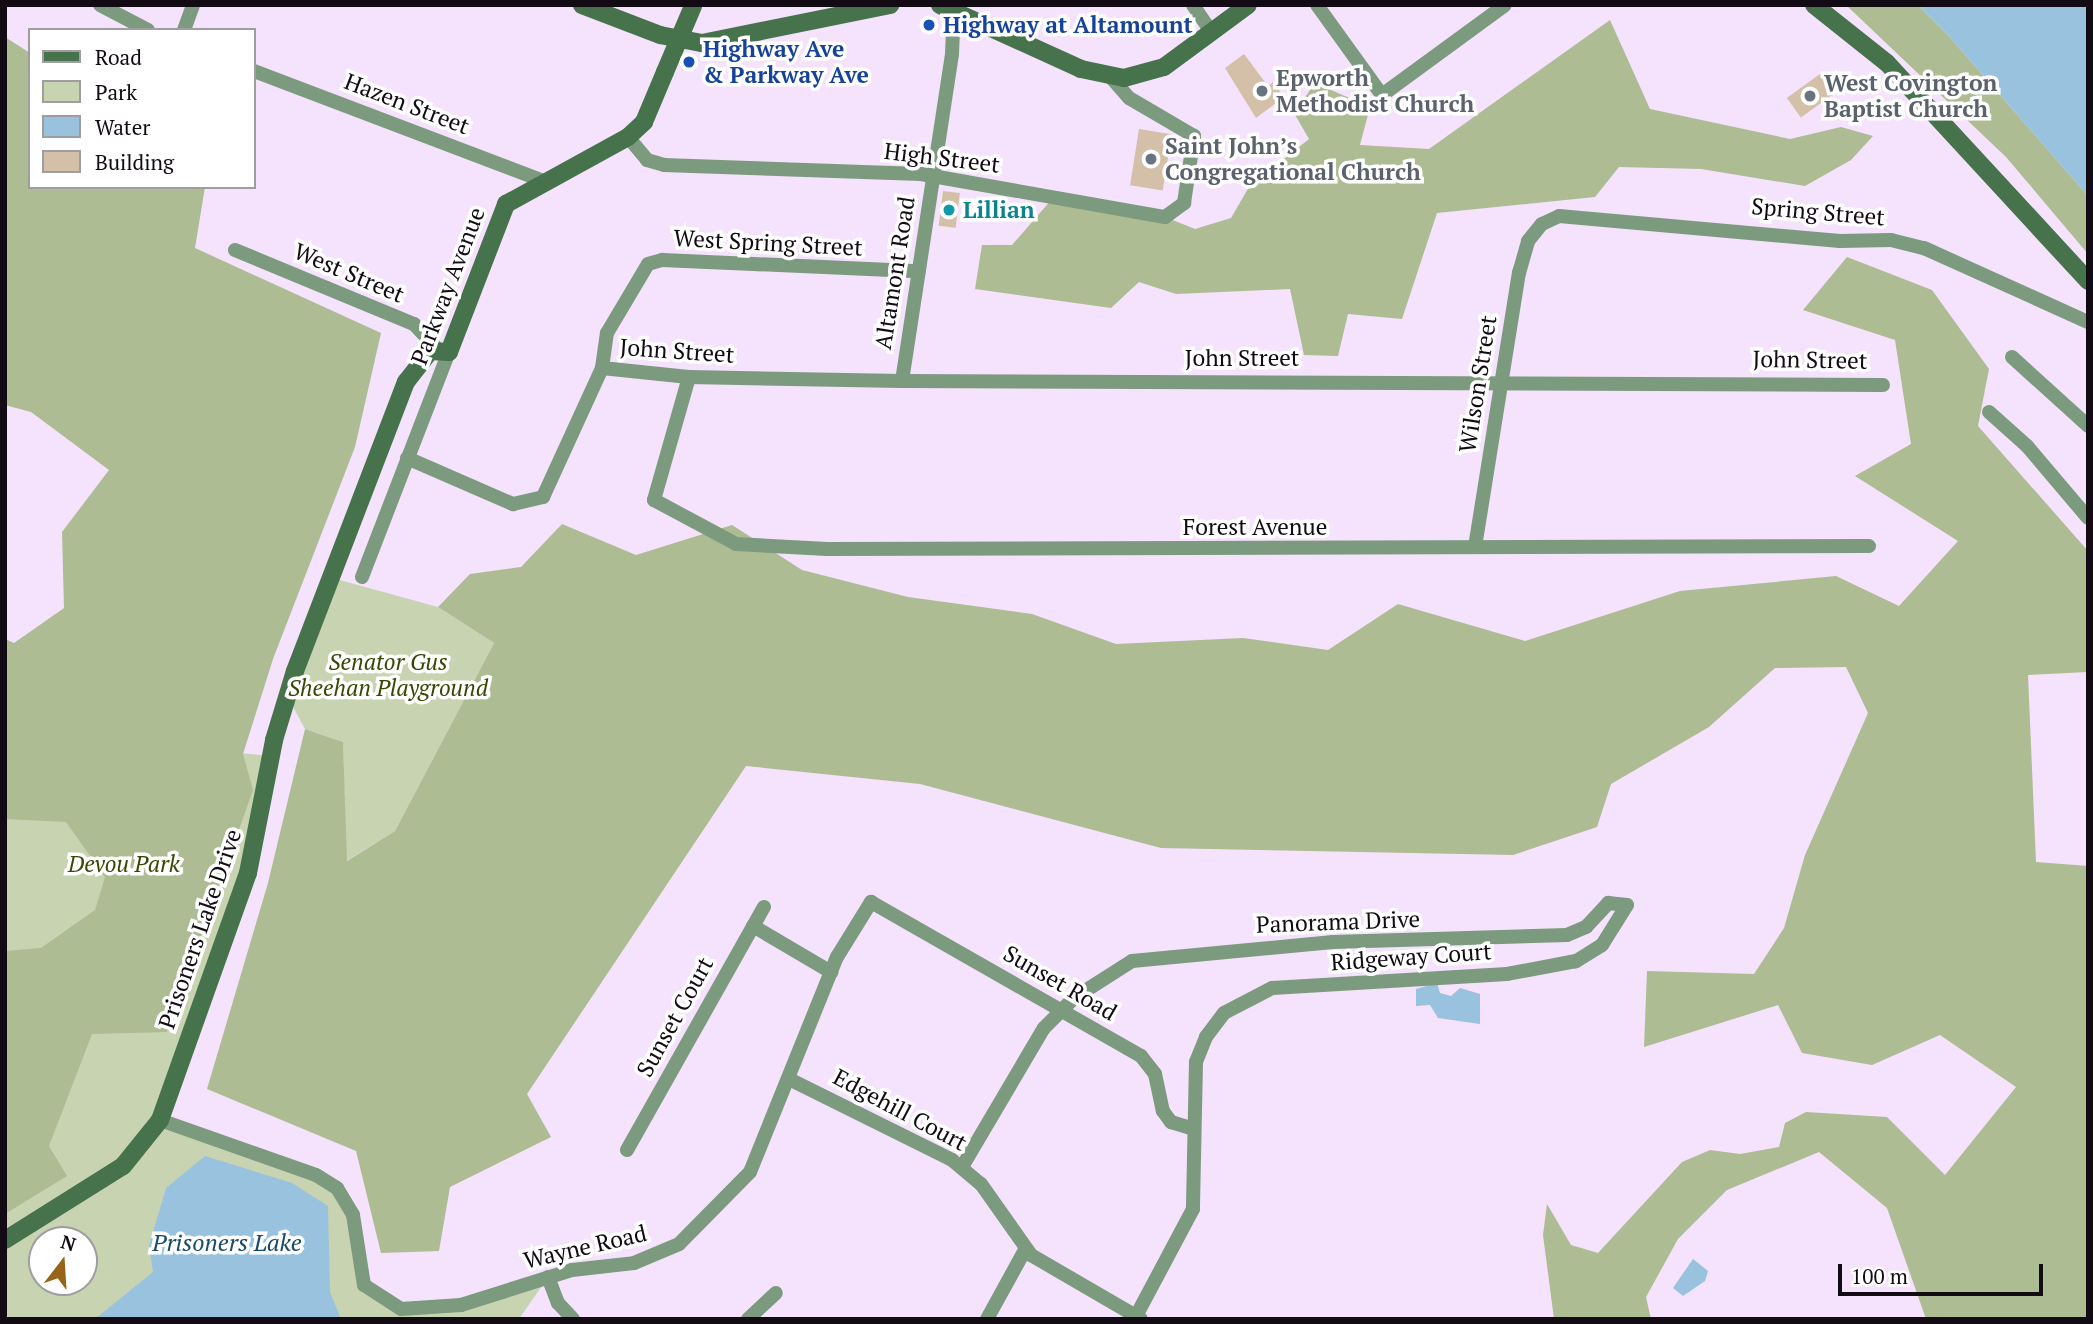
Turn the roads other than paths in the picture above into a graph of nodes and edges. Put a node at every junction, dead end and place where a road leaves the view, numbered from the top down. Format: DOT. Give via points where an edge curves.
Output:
graph roads {
  1 [pos="100,5"];
  2 [pos="193,5"];
  3 [pos="582,5"];
  4 [pos="890,5"];
  5 [pos="1193,5"];
  6 [pos="1248,5"];
  7 [pos="1317,5"];
  8 [pos="1505,5"];
  9 [pos="1814,5"];
  10 [pos="693,6"];
  11 [pos="949,7"];
  12 [pos="144,28"];
  13 [pos="185,28"];
  14 [pos="1212,33"];
  15 [pos="256,72"];
  16 [pos="1110,76"];
  17 [pos="628,137"];
  18 [pos="933,176"];
  19 [pos="543,181"];
  20 [pos="1535,232"];
  21 [pos="235,250"];
  22 [pos="919,271"];
  23 [pos="2088,281"];
  24 [pos="2088,322"];
  25 [pos="443,351"];
  26 [pos="2012,357"];
  27 [pos="602,368"];
  28 [pos="690,377"];
  29 [pos="1502,380"];
  30 [pos="901,381"];
  31 [pos="1883,385"];
  32 [pos="1989,412"];
  33 [pos="2088,426"];
  34 [pos="407,458"];
  35 [pos="2088,518"];
  36 [pos="1869,546"];
  37 [pos="1475,547"];
  38 [pos="362,577"];
  39 [pos="870,902"];
  40 [pos="1621,904"];
  41 [pos="764,907"];
  42 [pos="753,926"];
  43 [pos="831,972"];
  44 [pos="1060,1010"];
  45 [pos="791,1080"];
  46 [pos="160,1120"];
  47 [pos="1194,1129"];
  48 [pos="627,1150"];
  49 [pos="962,1167"];
  50 [pos="5,1240"];
  51 [pos="1025,1250"];
  52 [pos="548,1277"];
  53 [pos="776,1293"];
  54 [pos="1138,1317"];
  55 [pos="573,1319"];
  56 [pos="748,1319"];
  57 [pos="987,1319"];
  1 -- 12 [label="street"];
  2 -- 13 [label="street"];
  3 -- 4 [label="street" via="660,35 702,43"];
  5 -- 14 [label="street"];
  6 -- 14 [label="street"];
  7 -- 8 [label="street" via="1382,95"];
  9 -- 23 [label="street" via="1887,62"];
  10 -- 17 [label="street, Parkway Avenue, bridge" via="644,122"];
  11 -- 16 [label="street" via="1081,69"];
  11 -- 18 [label="street, Altamont Road"];
  14 -- 16 [label="street" via="1154,72"];
  15 -- 19 [label="street, Hazen Street"];
  16 -- 18 [label="street, High Street" via="1129,98 1195,136 1184,203 1165,218"];
  17 -- 18 [label="street, High Street" via="647,160 664,165"];
  17 -- 19 [label="street, Parkway Avenue"];
  18 -- 22 [label="street, Altamont Road"];
  19 -- 25 [label="street, Parkway Avenue" via="506,204"];
  20 -- 24 [label="street, Spring Street" via="1559,216 1575,214 1840,241 1891,240 1924,248"];
  20 -- 29 [label="street, Wilson Street" via="1519,273"];
  21 -- 25 [label="street, West Street" via="414,324"];
  22 -- 27 [label="street, West Spring Street" via="662,260 648,264 607,333"];
  22 -- 30 [label="street, Altamont Road"];
  25 -- 34 [label="street, Parkway Avenue"];
  25 -- 46 [label="street, Prisoners Lake Drive" via="418,363 406,382 295,671 274,740 248,873"];
  26 -- 33 [label="street"];
  27 -- 28 [label="street, John Street"];
  27 -- 34 [label="street, West Spring Street" via="573,422 551,484 534,502 513,504"];
  28 -- 30 [label="street, John Street"];
  28 -- 37 [label="street, Forest Avenue" via="654,499 724,541 756,547"];
  29 -- 30 [label="street, John Street"];
  29 -- 31 [label="street, John Street"];
  29 -- 37 [label="street, Wilson Street"];
  32 -- 35 [label="street" via="2027,446"];
  34 -- 38 [label="street, Parkway Avenue"];
  36 -- 37 [label="street, Forest Avenue"];
  39 -- 43 [label="street, Wayne Road"];
  39 -- 44 [label="street, Sunset Road"];
  40 -- 44 [label="street, Panorama Drive" via="1608,903 1586,927 1567,935 1333,942 1140,959 1102,977"];
  40 -- 47 [label="street, Ridgeway Court" via="1627,905 1602,945 1576,961 1507,974 1272,988 1247,996 1224,1013 1206,1037 1196,1062"];
  41 -- 42 [label="street, Sunset Court"];
  42 -- 43 [label="street"];
  42 -- 48 [label="street, Sunset Court"];
  43 -- 45 [label="street, Wayne Road"];
  44 -- 47 [label="street, Sunset Road" via="1141,1056 1156,1074 1163,1111 1171,1122"];
  44 -- 49 [label="street" via="1031,1048"];
  45 -- 49 [label="street, Edgehill Court"];
  45 -- 52 [label="street, Wayne Road" via="750,1172 691,1234 634,1263"];
  46 -- 50 [label="street, Prisoners Lake Drive" via="123,1166"];
  46 -- 52 [label="street, Wayne Road" via="316,1175 337,1188 353,1215 359,1272 382,1301 401,1309 433,1310"];
  47 -- 54 [label="street" via="1194,1209"];
  49 -- 51 [label="street, Edgehill Court" via="981,1184"];
  51 -- 54 [label="street, Edgehill Court"];
  51 -- 57 [label="street"];
  52 -- 55 [label="street" via="558,1303"];
  53 -- 56 [label="street"];
}
